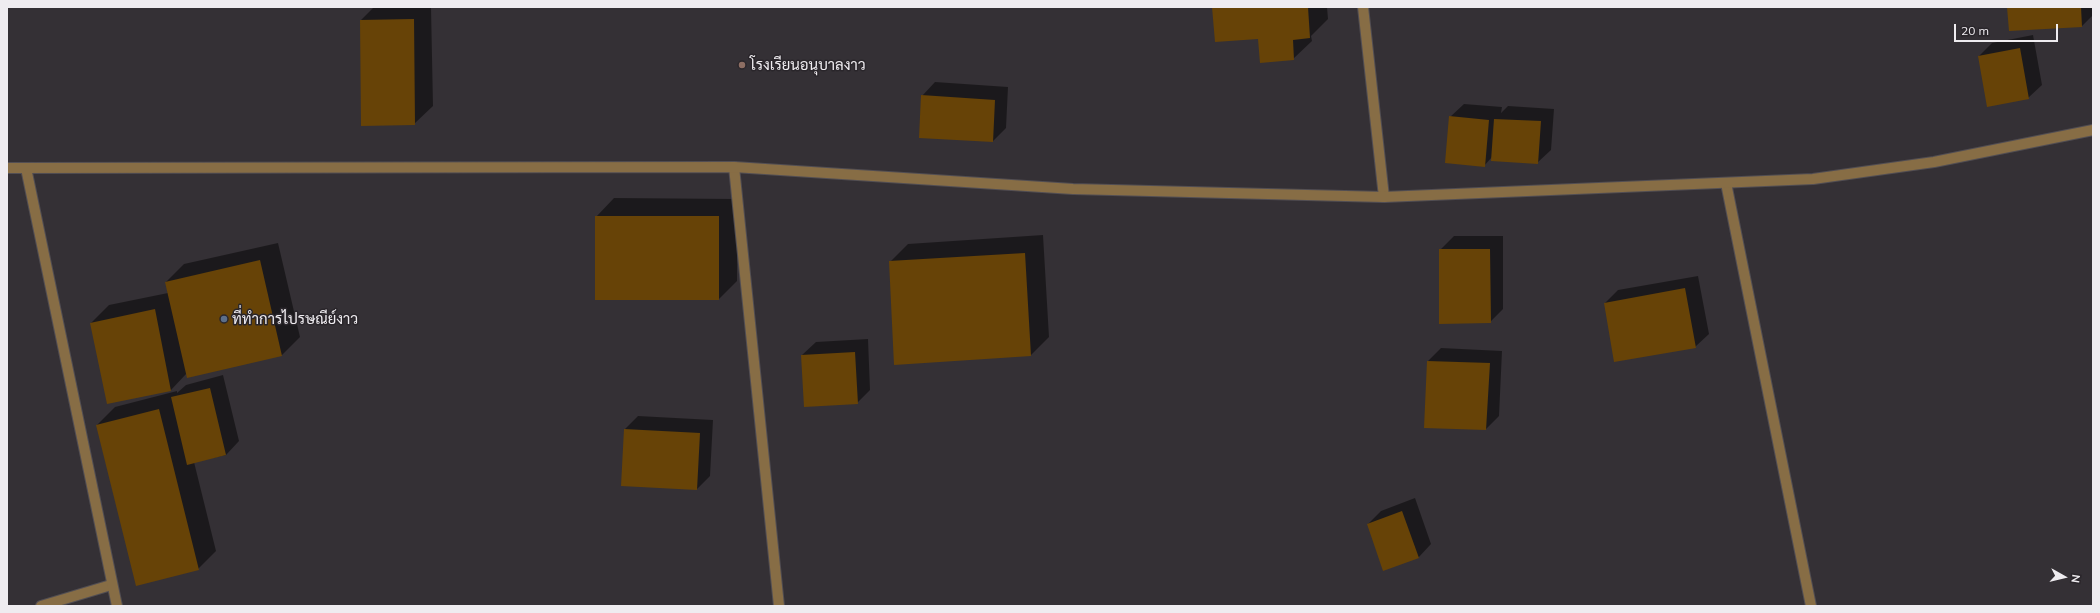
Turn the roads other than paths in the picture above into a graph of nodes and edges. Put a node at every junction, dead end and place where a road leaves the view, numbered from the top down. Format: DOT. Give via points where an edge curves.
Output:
graph roads {
  1 [pos="1363,7"];
  2 [pos="2093,130"];
  3 [pos="734,167"];
  4 [pos="7,168"];
  5 [pos="26,168"];
  6 [pos="1726,183"];
  7 [pos="1384,197"];
  8 [pos="111,585"];
  9 [pos="41,606"];
  10 [pos="117,606"];
  11 [pos="779,606"];
  12 [pos="1811,606"];
  1 -- 7 [label="street"];
  2 -- 6 [label="street" via="1934,162 1813,178"];
  3 -- 5 [label="street"];
  3 -- 7 [label="street" via="1073,190"];
  3 -- 11 [label="street"];
  4 -- 5 [label="street"];
  5 -- 8 [label="street"];
  6 -- 7 [label="street"];
  6 -- 12 [label="street"];
  8 -- 9 [label="street"];
  8 -- 10 [label="street"];
}
